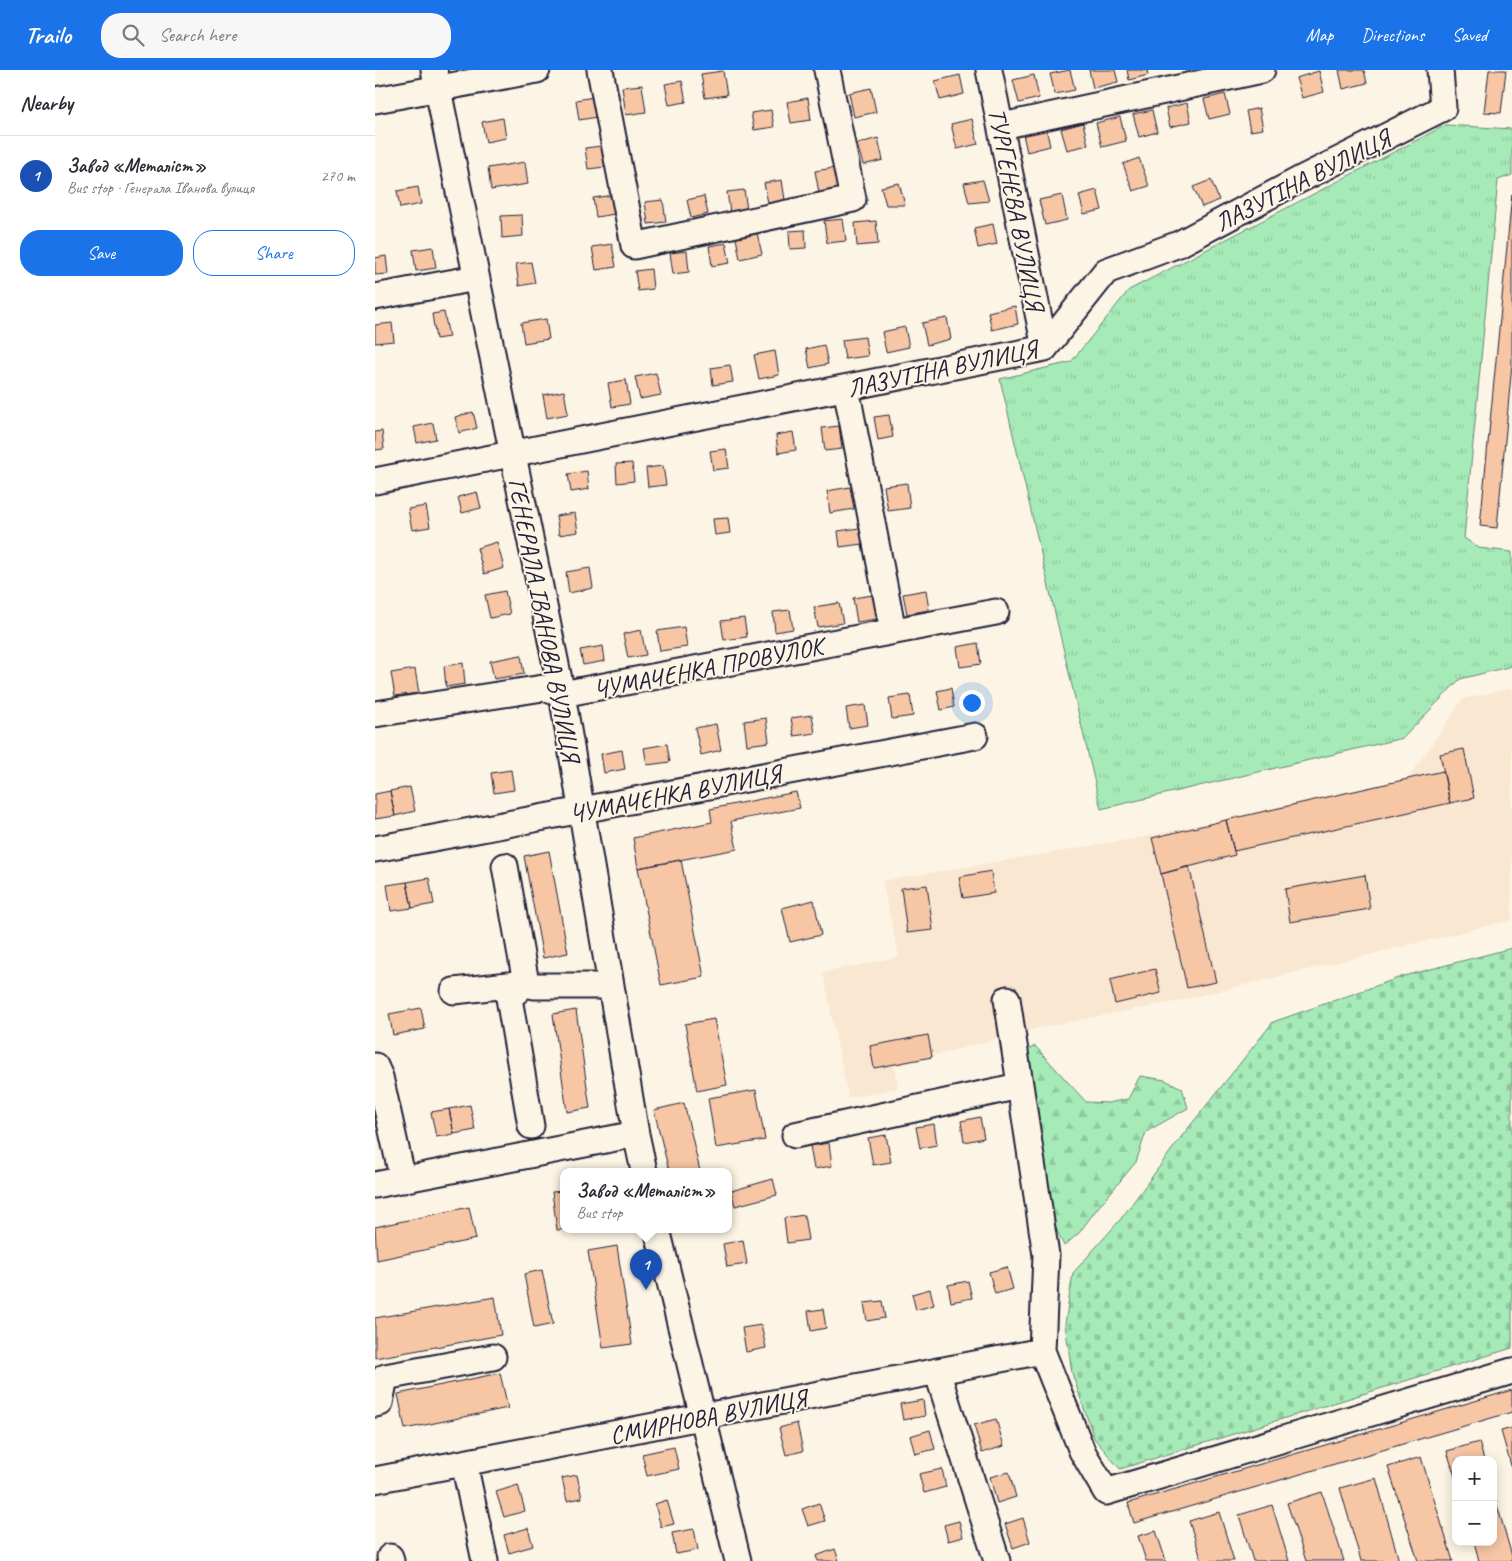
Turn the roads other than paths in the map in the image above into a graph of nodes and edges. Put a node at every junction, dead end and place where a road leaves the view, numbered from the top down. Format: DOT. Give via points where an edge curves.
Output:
graph roads {
  1 [pos="537,70"];
  2 [pos="600,70"];
  3 [pos="827,70"];
  4 [pos="989,70"];
  5 [pos="1262,70"];
  6 [pos="1440,70"];
  7 [pos="436,79"];
  8 [pos="375,100"];
  9 [pos="1002,126"];
  10 [pos="476,278"];
  11 [pos="375,297"];
  12 [pos="1045,348"];
  13 [pos="846,388"];
  14 [pos="512,455"];
  15 [pos="375,481"];
  16 [pos="995,612"];
  17 [pos="893,631"];
  18 [pos="562,694"];
  19 [pos="375,714"];
  20 [pos="975,736"];
  21 [pos="582,810"];
  22 [pos="375,849"];
  23 [pos="505,866"];
  24 [pos="526,983"];
  25 [pos="611,986"];
  26 [pos="454,990"];
  27 [pos="1007,999"];
  28 [pos="375,1066"];
  29 [pos="1019,1086"];
  30 [pos="531,1126"];
  31 [pos="636,1134"];
  32 [pos="795,1134"];
  33 [pos="643,1168"];
  34 [pos="403,1180"];
  35 [pos="375,1186"];
  36 [pos="658,1233"];
  37 [pos="1042,1351"];
  38 [pos="493,1357"];
  39 [pos="1512,1370"];
  40 [pos="937,1371"];
  41 [pos="375,1404"];
  42 [pos="702,1417"];
  43 [pos="464,1463"];
  44 [pos="375,1480"];
  45 [pos="485,1561"];
  46 [pos="738,1561"];
  47 [pos="997,1561"];
  1 -- 7 [label="street"];
  2 -- 3 [label="street" via="634,246 853,199"];
  4 -- 9 [label="street, ТУРГЕНЄВА ВУЛИЦЯ"];
  5 -- 9 [label="street"];
  6 -- 12 [label="street, ЛАЗУТІНА ВУЛИЦЯ" via="1443,108 1179,244 1106,271"];
  7 -- 8 [label="street"];
  7 -- 10 [label="street, ГЕНЕРАЛА ІВАНОВА ВУЛИЦЯ"];
  9 -- 12 [label="street, ТУРГЕНЄВА ВУЛИЦЯ"];
  10 -- 11 [label="street"];
  10 -- 14 [label="street, ГЕНЕРАЛА ІВАНОВА ВУЛИЦЯ"];
  12 -- 13 [label="street, ЛАЗУТІНА ВУЛИЦЯ"];
  13 -- 14 [label="street, ЛАЗУТІНА ВУЛИЦЯ"];
  13 -- 17 [label="street"];
  14 -- 15 [label="street, ЛАЗУТІНА ВУЛИЦЯ"];
  14 -- 18 [label="street, ГЕНЕРАЛА ІВАНОВА ВУЛИЦЯ"];
  16 -- 17 [label="street, ЧУМАЧЕНКА ПРОВУЛОК"];
  17 -- 18 [label="street, ЧУМАЧЕНКА ПРОВУЛОК"];
  18 -- 19 [label="street, ЧУМАЧЕНКА ПРОВУЛОК" via="543,688"];
  18 -- 21 [label="street, ГЕНЕРАЛА ІВАНОВА ВУЛИЦЯ"];
  20 -- 21 [label="street, ЧУМАЧЕНКА ВУЛИЦЯ"];
  21 -- 22 [label="street, ЧУМАЧЕНКА ВУЛИЦЯ"];
  21 -- 25 [label="street, ГЕНЕРАЛА ІВАНОВА ВУЛИЦЯ"];
  23 -- 24 [label="street"];
  24 -- 25 [label="street" via="534,986"];
  24 -- 26 [label="street"];
  24 -- 30 [label="street" via="509,998"];
  25 -- 31 [label="street, ГЕНЕРАЛА ІВАНОВА ВУЛИЦЯ"];
  27 -- 29 [label="street"];
  28 -- 34 [label="street"];
  29 -- 32 [label="street"];
  29 -- 37 [label="street" via="1046,1255"];
  31 -- 33 [label="street, ГЕНЕРАЛА ІВАНОВА ВУЛИЦЯ"];
  31 -- 34 [label="street"];
  34 -- 35 [label="street"];
  36 -- 42 [label="street"];
  37 -- 39 [label="street" via="1082,1451 1106,1492"];
  37 -- 40 [label="street, СМИРНОВА ВУЛИЦЯ"];
  38 -- 41 [label="street" via="385,1377 380,1403"];
  40 -- 42 [label="street, СМИРНОВА ВУЛИЦЯ"];
  40 -- 47 [label="street"];
  42 -- 43 [label="street, СМИРНОВА ВУЛИЦЯ"];
  42 -- 46 [label="street"];
  43 -- 44 [label="street, СМИРНОВА ВУЛИЦЯ"];
  43 -- 45 [label="street"];
}
